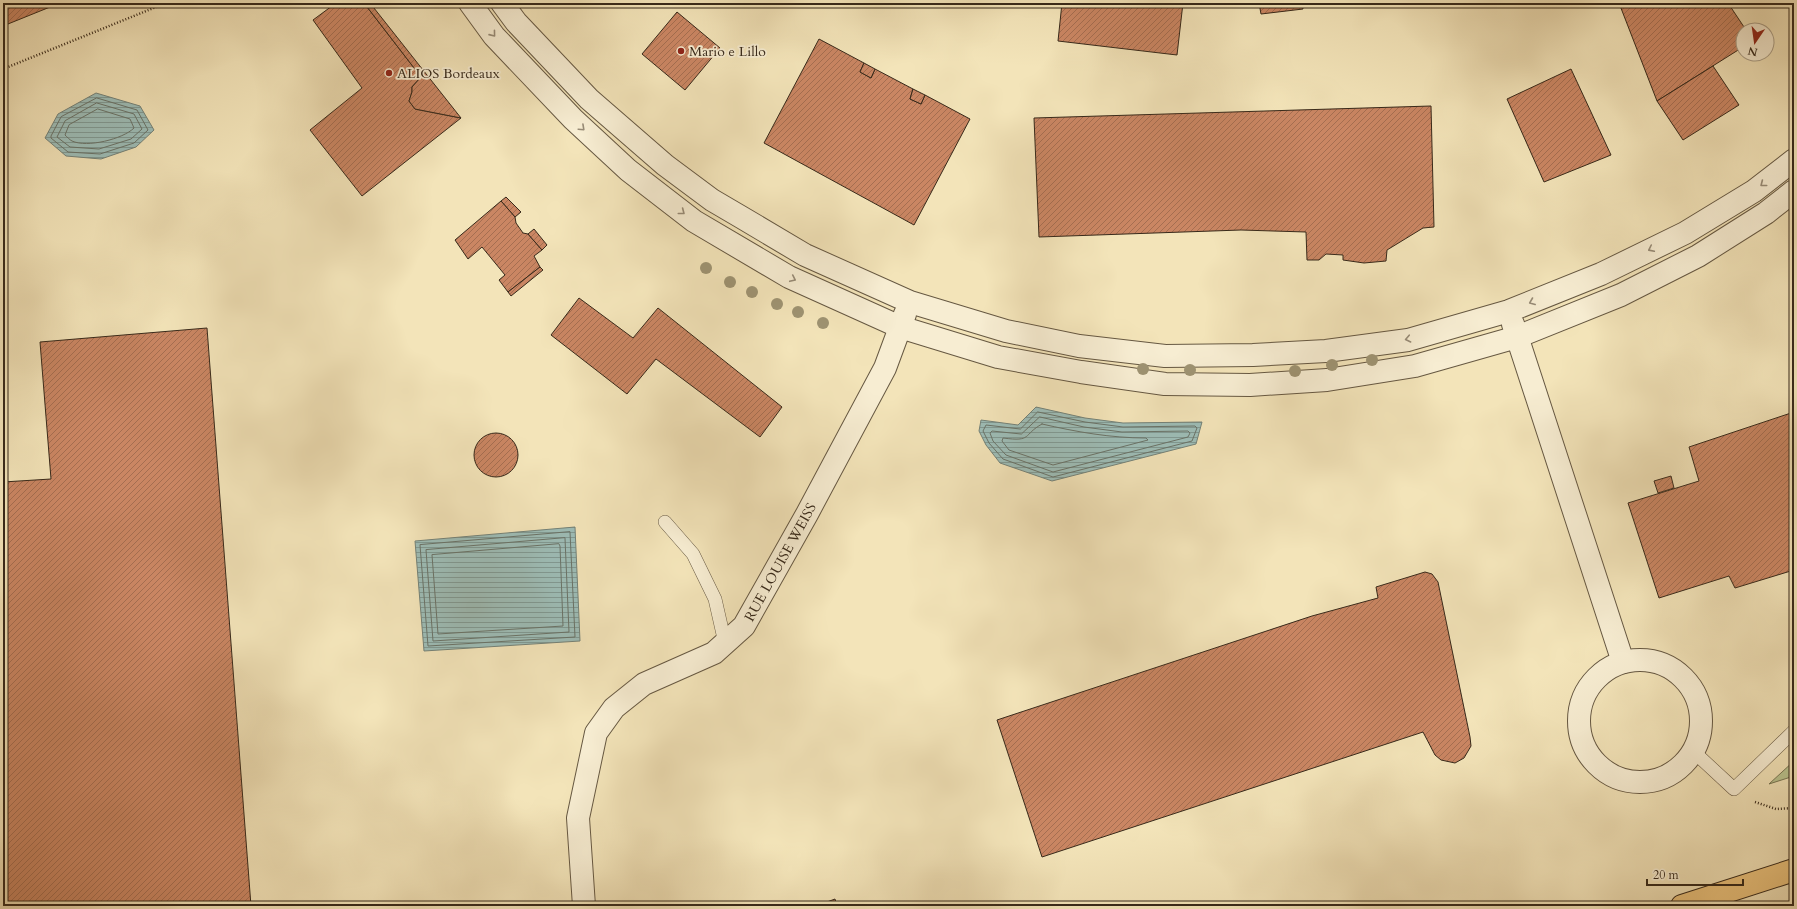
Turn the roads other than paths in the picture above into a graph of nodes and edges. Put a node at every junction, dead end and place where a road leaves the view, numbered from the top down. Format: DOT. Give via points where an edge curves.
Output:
graph roads {
  1 [pos="470,3"];
  2 [pos="502,3"];
  3 [pos="1794,160"];
  4 [pos="1794,191"];
  5 [pos="910,302"];
  6 [pos="1509,311"];
  7 [pos="900,327"];
  8 [pos="1517,337"];
  9 [pos="665,522"];
  10 [pos="725,643"];
  11 [pos="1623,662"];
  12 [pos="1794,731"];
  13 [pos="1693,751"];
  14 [pos="1794,870"];
  15 [pos="584,906"];
  16 [pos="1682,906"];
  1 -- 7 [label="street, one-way" via="494,36 572,119 628,170 694,221 789,277"];
  2 -- 5 [label="street" via="516,22 589,99 665,165 712,200 805,255"];
  3 -- 6 [label="street, one-way" via="1754,191 1685,233 1601,274"];
  4 -- 8 [label="street" via="1766,213 1698,256 1621,295"];
  6 -- 5 [label="street, one-way" via="1408,340 1326,351 1165,356 1080,346 1006,331"];
  5 -- 7 [label="street, RUE LOUISE WEISS"];
  6 -- 8 [label="street"];
  7 -- 8 [label="street" via="998,356 1081,372 1165,384 1234,385 1327,380 1415,366"];
  7 -- 10 [label="street, RUE LOUISE WEISS" via="885,368 807,514 744,626"];
  8 -- 11 [label="street"];
  9 -- 10 [label="lane" via="694,554 715,599"];
  10 -- 15 [label="street, RUE LOUISE WEISS" via="714,653 644,684 614,708 596,733 578,818"];
  11 -- 13 [label="street" via="1643,660 1663,664 1685,681 1693,692 1700,711 1700,731"];
  11 -- 13 [label="street" via="1605,670 1590,685 1582,702 1579,722 1582,741 1592,759 1607,772 1625,780 1645,782 1664,777 1681,766"];
  12 -- 13 [label="lane" via="1734,789"];
  14 -- 16 [label="highway"];
}
